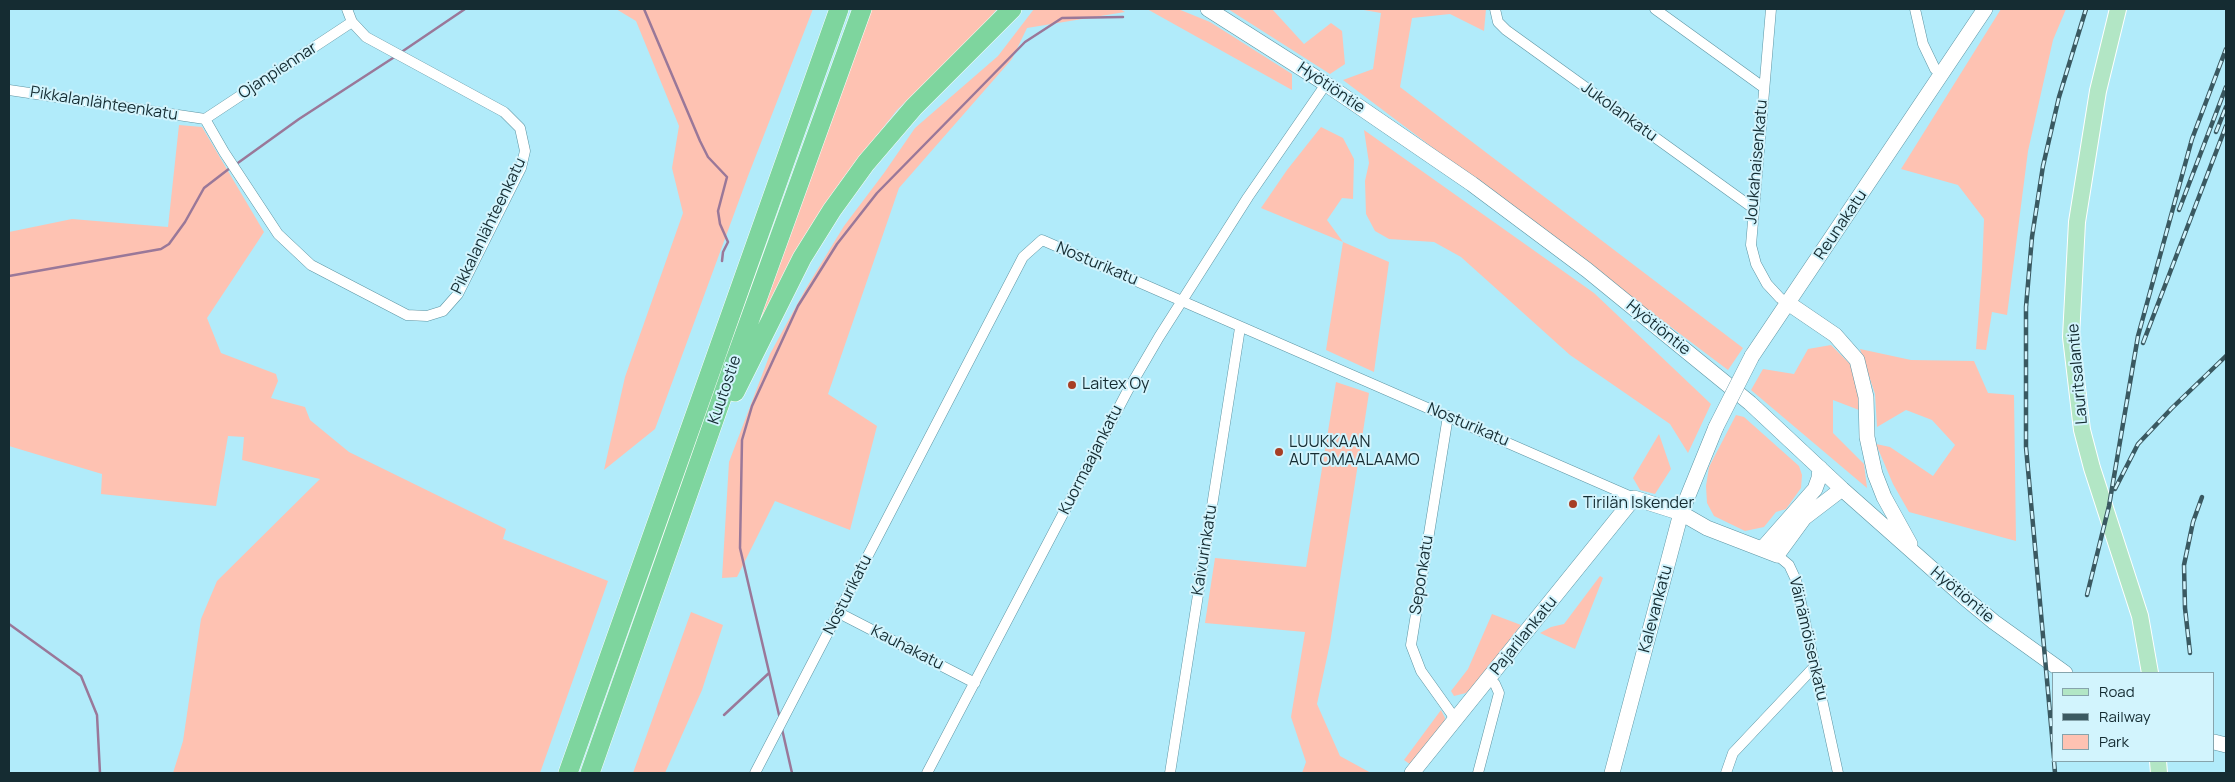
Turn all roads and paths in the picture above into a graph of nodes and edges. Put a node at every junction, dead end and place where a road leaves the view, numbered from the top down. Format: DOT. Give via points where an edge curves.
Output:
graph roads {
  1 [pos="347,9"];
  2 [pos="831,9"];
  3 [pos="839,9"];
  4 [pos="862,9"];
  5 [pos="1012,9"];
  6 [pos="1206,9"];
  7 [pos="1495,9"];
  8 [pos="1655,9"];
  9 [pos="1770,9"];
  10 [pos="1915,9"];
  11 [pos="1985,9"];
  12 [pos="2118,9"];
  13 [pos="352,22"];
  14 [pos="1942,74"];
  15 [pos="1326,84"];
  16 [pos="1763,87"];
  17 [pos="9,90"];
  18 [pos="204,119"];
  19 [pos="1753,208"];
  20 [pos="756,242"];
  21 [pos="1183,300"];
  22 [pos="1788,303"];
  23 [pos="1240,328"];
  24 [pos="1448,416"];
  25 [pos="1706,447"];
  26 [pos="1820,468"];
  27 [pos="1842,489"];
  28 [pos="1634,498"];
  29 [pos="1682,513"];
  30 [pos="1762,549"];
  31 [pos="1777,555"];
  32 [pos="1917,556"];
  33 [pos="839,613"];
  34 [pos="638,638"];
  35 [pos="1814,666"];
  36 [pos="2064,672"];
  37 [pos="2150,672"];
  38 [pos="1490,679"];
  39 [pos="975,683"];
  40 [pos="1455,722"];
  41 [pos="568,773"];
  42 [pos="590,773"];
  43 [pos="755,773"];
  44 [pos="927,773"];
  45 [pos="1170,773"];
  46 [pos="1412,773"];
  47 [pos="1478,773"];
  48 [pos="1612,773"];
  49 [pos="1726,773"];
  50 [pos="1838,773"];
  1 -- 13 [label="street, Pikkalanlähteenkatu"];
  2 -- 20 [label="highway"];
  3 -- 20 [label="highway, Kuutostie"];
  4 -- 34 [label="highway, Kuutostie"];
  5 -- 34 [label="highway" via="914,107 884,142 832,210 802,258 713,442"];
  6 -- 15 [label="main road, Hyötiöntie"];
  7 -- 19 [label="street, Jukolankatu" via="1498,22 1506,30"];
  8 -- 16 [label="street"];
  9 -- 16 [label="street, Joukahaisenkatu"];
  10 -- 14 [label="street" via="1923,44 1935,69"];
  11 -- 14 [label="main road, Reunakatu"];
  12 -- 37 [label="main road, Lauritsalantie" via="2098,91 2077,222 2071,337 2082,430 2140,616"];
  13 -- 18 [label="street, Ojanpiennar"];
  13 -- 18 [label="street, Pikkalanlähteenkatu" via="366,37 504,112 520,128 525,151 521,168 458,294 443,311 427,316 408,316 310,265 278,234"];
  14 -- 22 [label="main road, Reunakatu"];
  15 -- 21 [label="street, Kuormaajankatu" via="1248,196"];
  15 -- 26 [label="main road, Hyötiöntie" via="1472,184 1587,270 1750,403"];
  16 -- 19 [label="street, Joukahaisenkatu"];
  17 -- 18 [label="street, Pikkalanlähteenkatu"];
  19 -- 22 [label="street, Joukahaisenkatu" via="1751,245 1756,264 1772,292"];
  20 -- 41 [label="highway, Kuutostie"];
  21 -- 23 [label="street, Nosturikatu"];
  21 -- 33 [label="street, Nosturikatu" via="1042,240 1023,257"];
  21 -- 39 [label="street, Kuormaajankatu" via="1128,390"];
  22 -- 25 [label="main road, Reunakatu, bridge" via="1752,356"];
  22 -- 32 [label="main road" via="1834,335 1857,360 1866,397 1867,437 1875,474 1884,498"];
  23 -- 24 [label="street, Nosturikatu"];
  23 -- 45 [label="street, Kaivurinkatu"];
  24 -- 28 [label="street, Nosturikatu"];
  24 -- 40 [label="street, Seponkatu" via="1410,645 1421,671"];
  25 -- 29 [label="main road, Kalevankatu"];
  26 -- 27 [label="main road, Hyötiöntie"];
  26 -- 30 [label="main road" via="1815,490"];
  27 -- 31 [label="main road" via="1804,518"];
  27 -- 32 [label="main road, Hyötiöntie"];
  28 -- 29 [label="main road, Nosturikatu"];
  28 -- 38 [label="main road, Pajarilankatu"];
  29 -- 30 [label="main road, Väinämöisenkatu" via="1707,528"];
  29 -- 48 [label="main road, Kalevankatu"];
  30 -- 31 [label="main road, Väinämöisenkatu"];
  31 -- 35 [label="street, Väinämöisenkatu" via="1789,565 1796,580"];
  32 -- 36 [label="main road, Hyötiöntie" via="1994,622"];
  33 -- 39 [label="street, Kauhakatu"];
  33 -- 43 [label="street, Nosturikatu"];
  34 -- 42 [label="highway, Kuutostie"];
  35 -- 49 [label="street" via="1733,753"];
  35 -- 50 [label="street, Väinämöisenkatu"];
  38 -- 40 [label="main road, Pajarilankatu"];
  38 -- 47 [label="street" via="1499,693"];
  39 -- 44 [label="street, Kuormaajankatu"];
  40 -- 46 [label="main road, Pajarilankatu"];
}
